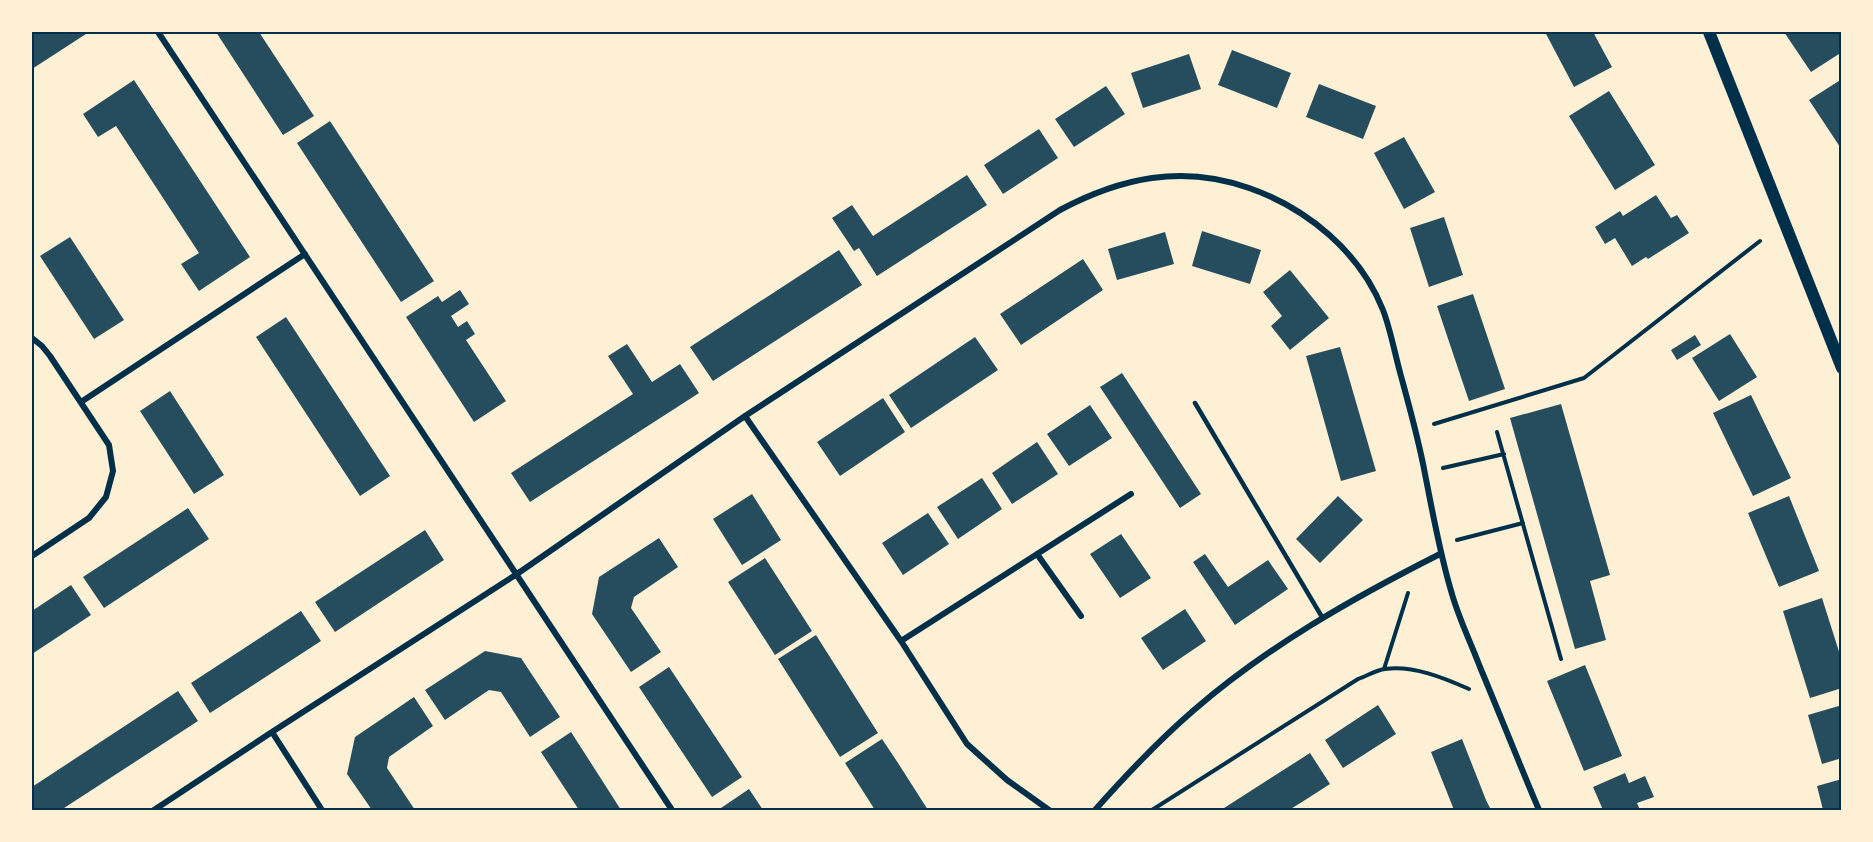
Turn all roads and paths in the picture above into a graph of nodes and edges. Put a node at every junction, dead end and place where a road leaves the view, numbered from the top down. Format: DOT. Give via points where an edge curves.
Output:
graph roads {
  1 [pos="158,32"];
  2 [pos="1709,32"];
  3 [pos="1760,241"];
  4 [pos="304,254"];
  5 [pos="32,338"];
  6 [pos="1842,368"];
  7 [pos="81,402"];
  8 [pos="1195,403"];
  9 [pos="745,416"];
  10 [pos="1416,430"];
  11 [pos="1497,432"];
  12 [pos="1504,454"];
  13 [pos="1425,472"];
  14 [pos="1131,494"];
  15 [pos="1523,523"];
  16 [pos="1438,544"];
  17 [pos="1037,554"];
  18 [pos="1440,554"];
  19 [pos="32,556"];
  20 [pos="1405,572"];
  21 [pos="517,574"];
  22 [pos="1082,616"];
  23 [pos="1322,617"];
  24 [pos="901,640"];
  25 [pos="1561,659"];
  26 [pos="1384,669"];
  27 [pos="1494,700"];
  28 [pos="272,732"];
  29 [pos="154,810"];
  30 [pos="322,810"];
  31 [pos="672,810"];
  32 [pos="1049,810"];
  33 [pos="1095,810"];
  34 [pos="1152,810"];
  35 [pos="1539,810"];
  1 -- 4 [label="street"];
  2 -- 6 [label="main road"];
  3 -- 10 [label="path" via="1584,378"];
  4 -- 7 [label="street"];
  4 -- 21 [label="street"];
  5 -- 7 [label="street" via="51,356"];
  7 -- 19 [label="street" via="109,445 113,471 106,497 89,518"];
  8 -- 23 [label="lane"];
  9 -- 10 [label="street" via="1060,210 1117,184 1178,176 1239,184 1270,195 1299,211 1348,255 1383,310"];
  9 -- 21 [label="street"];
  9 -- 24 [label="street"];
  10 -- 13 [label="street"];
  11 -- 12 [label="path"];
  12 -- 13 [label="path"];
  12 -- 15 [label="path"];
  13 -- 16 [label="street"];
  14 -- 17 [label="street"];
  15 -- 16 [label="path"];
  15 -- 25 [label="path"];
  16 -- 18 [label="street"];
  17 -- 22 [label="street"];
  17 -- 24 [label="street"];
  18 -- 20 [label="street"];
  18 -- 27 [label="street" via="1452,598"];
  20 -- 23 [label="street"];
  20 -- 26 [label="path" via="1408,594"];
  21 -- 28 [label="street"];
  21 -- 31 [label="street"];
  23 -- 33 [label="street" via="1194,709"];
  24 -- 32 [label="street" via="968,744 1007,780"];
  26 -- 27 [label="path" via="1444,678"];
  26 -- 34 [label="path" via="1358,679"];
  27 -- 35 [label="street"];
  28 -- 29 [label="street"];
  28 -- 30 [label="street"];
}
